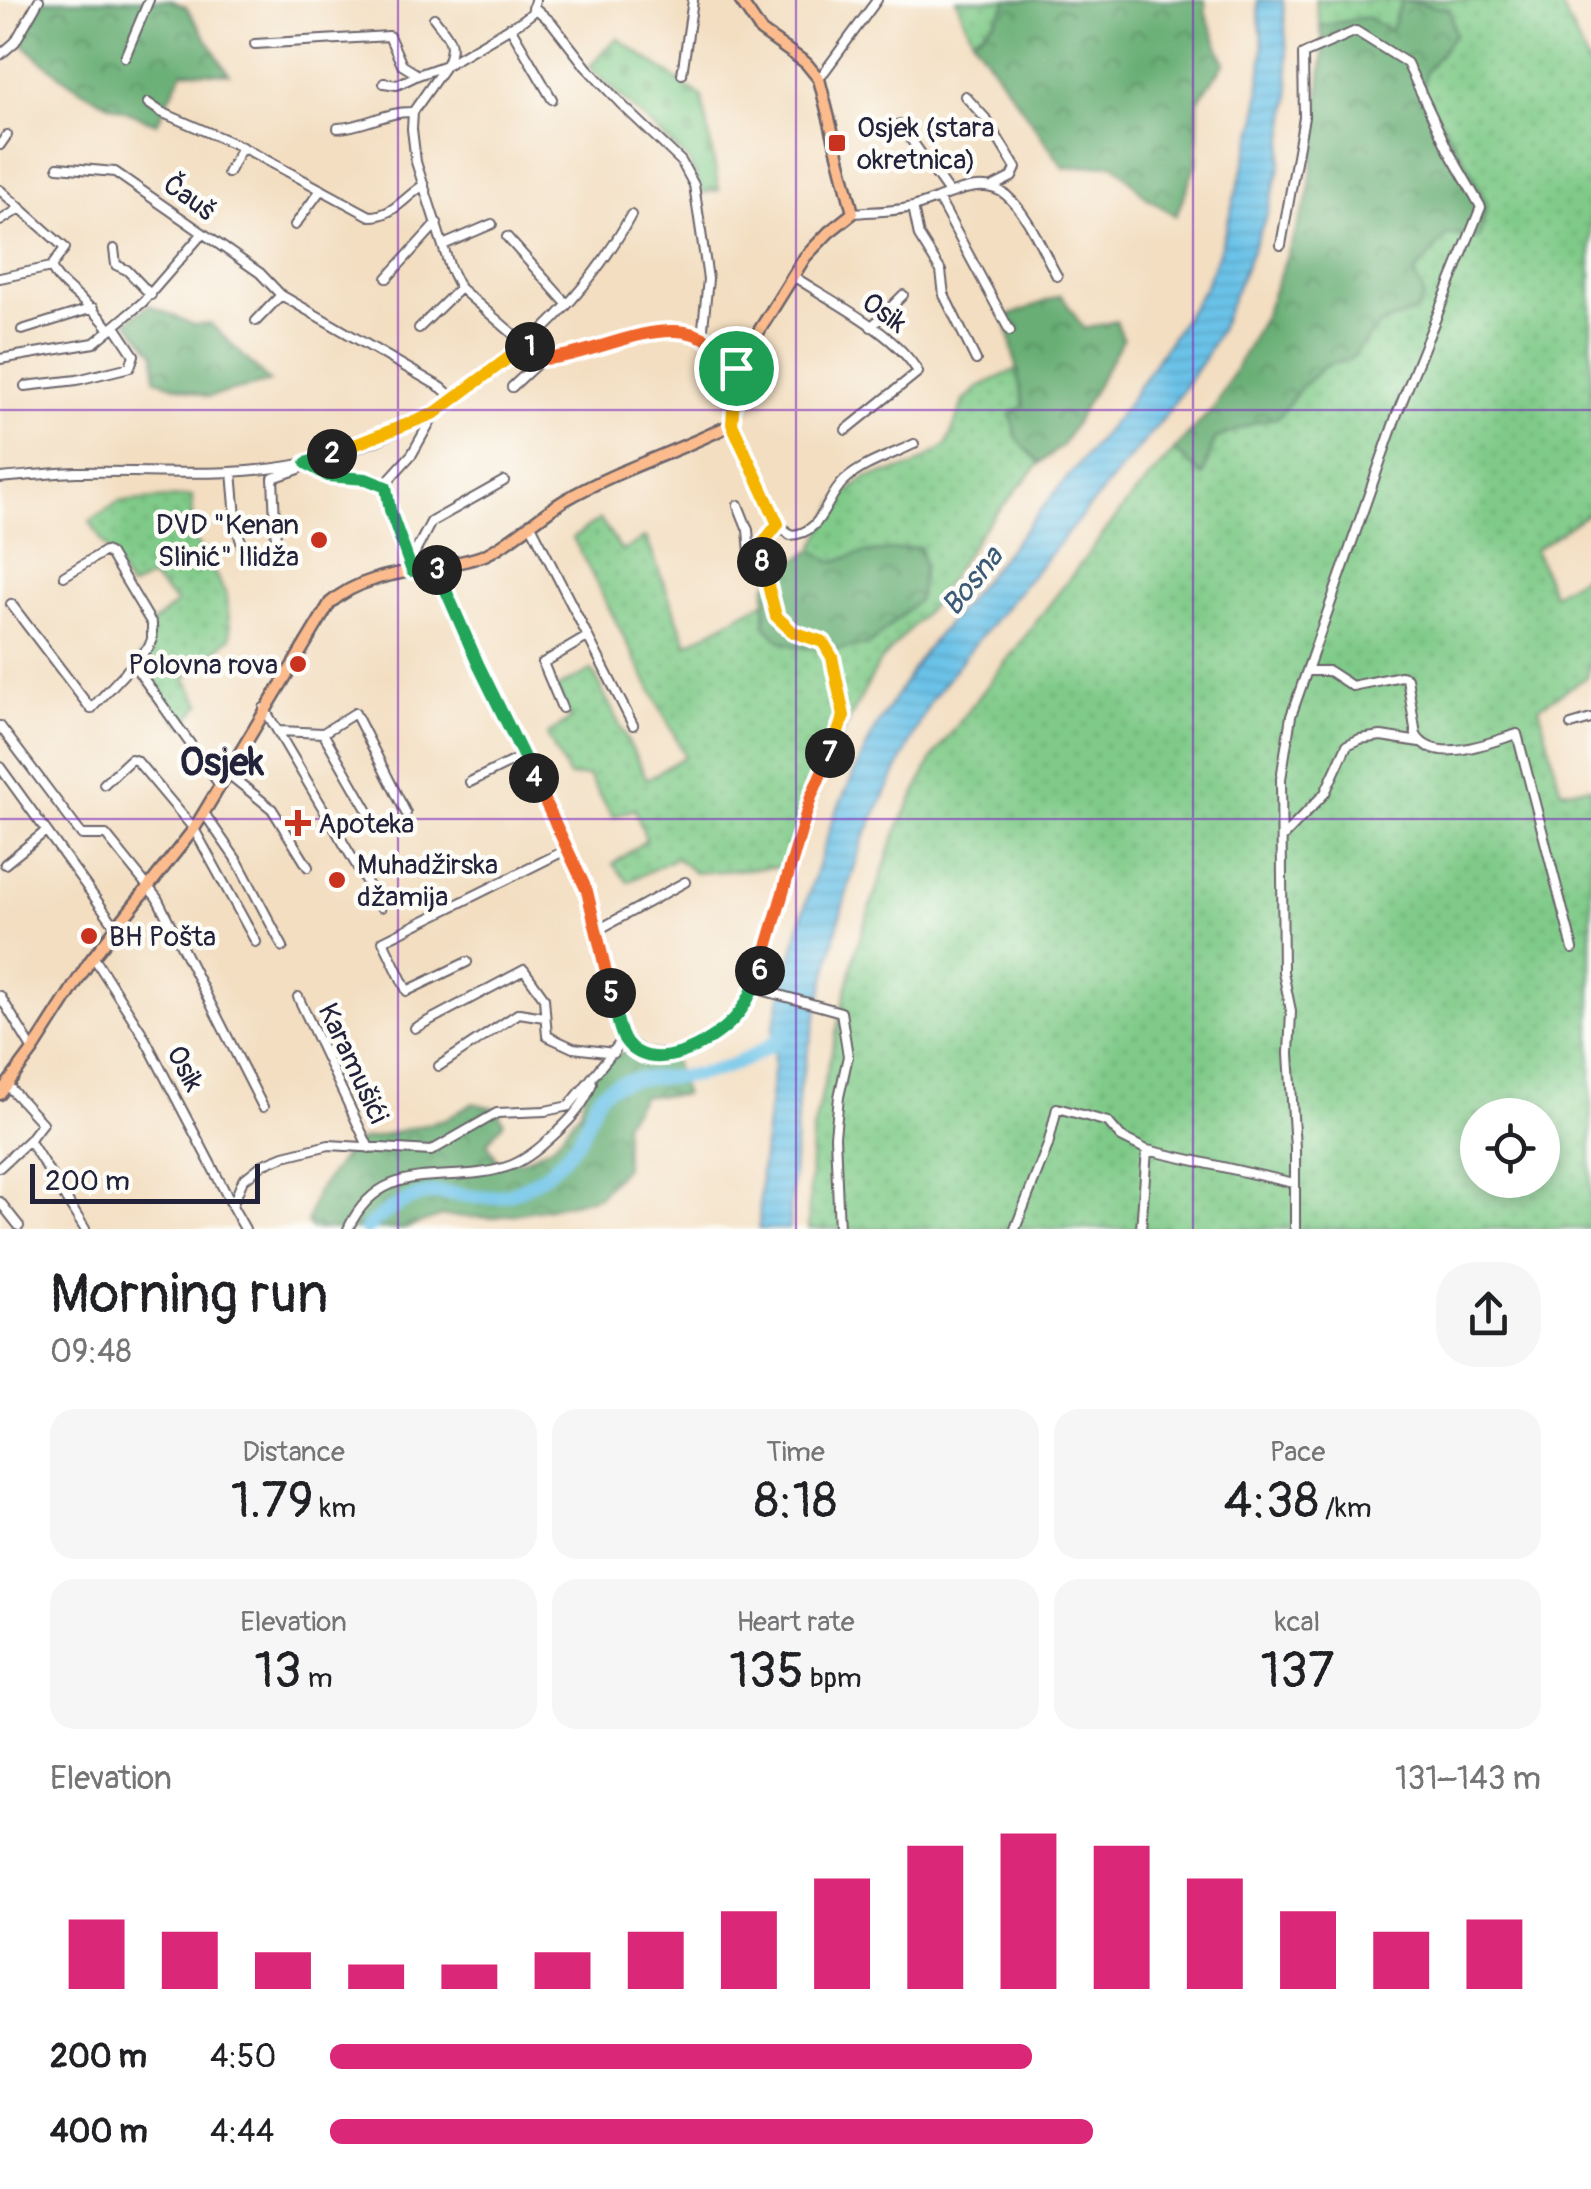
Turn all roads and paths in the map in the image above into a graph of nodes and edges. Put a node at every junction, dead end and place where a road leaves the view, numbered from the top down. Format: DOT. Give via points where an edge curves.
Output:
graph roads {
  1 [pos="39,0"];
  2 [pos="149,0"];
  3 [pos="694,0"];
  4 [pos="740,0"];
  5 [pos="877,0"];
  6 [pos="534,4"];
  7 [pos="434,18"];
  8 [pos="510,27"];
  9 [pos="255,44"];
  10 [pos="0,55"];
  11 [pos="125,58"];
  12 [pos="446,64"];
  13 [pos="682,74"];
  14 [pos="418,75"];
  15 [pos="819,79"];
  16 [pos="384,83"];
  17 [pos="965,96"];
  18 [pos="552,98"];
  19 [pos="148,103"];
  20 [pos="413,112"];
  21 [pos="900,124"];
  22 [pos="338,128"];
  23 [pos="7,135"];
  24 [pos="0,146"];
  25 [pos="242,147"];
  26 [pos="58,167"];
  27 [pos="228,173"];
  28 [pos="424,184"];
  29 [pos="992,188"];
  30 [pos="0,190"];
  31 [pos="320,191"];
  32 [pos="948,193"];
  33 [pos="938,198"];
  34 [pos="914,207"];
  35 [pos="19,209"];
  36 [pos="853,213"];
  37 [pos="631,215"];
  38 [pos="0,221"];
  39 [pos="437,223"];
  40 [pos="492,224"];
  41 [pos="295,225"];
  42 [pos="202,234"];
  43 [pos="508,237"];
  44 [pos="443,245"];
  45 [pos="1280,245"];
  46 [pos="114,249"];
  47 [pos="51,267"];
  48 [pos="793,276"];
  49 [pos="1057,276"];
  50 [pos="0,278"];
  51 [pos="387,278"];
  52 [pos="460,288"];
  53 [pos="151,295"];
  54 [pos="903,295"];
  55 [pos="282,296"];
  56 [pos="567,304"];
  57 [pos="93,308"];
  58 [pos="256,321"];
  59 [pos="871,327"];
  60 [pos="419,328"];
  61 [pos="113,329"];
  62 [pos="22,330"];
  63 [pos="1010,331"];
  64 [pos="702,336"];
  65 [pos="527,344"];
  66 [pos="0,358"];
  67 [pos="542,359"];
  68 [pos="976,360"];
  69 [pos="736,368"];
  70 [pos="25,386"];
  71 [pos="512,388"];
  72 [pos="455,400"];
  73 [pos="435,413"];
  74 [pos="732,424"];
  75 [pos="846,430"];
  76 [pos="914,444"];
  77 [pos="304,463"];
  78 [pos="232,472"];
  79 [pos="0,478"];
  80 [pos="504,482"];
  81 [pos="386,487"];
  82 [pos="738,505"];
  83 [pos="530,523"];
  84 [pos="778,524"];
  85 [pos="276,542"];
  86 [pos="244,551"];
  87 [pos="757,551"];
  88 [pos="411,567"];
  89 [pos="436,567"];
  90 [pos="64,576"];
  91 [pos="11,604"];
  92 [pos="588,636"];
  93 [pos="133,664"];
  94 [pos="1307,671"];
  95 [pos="264,708"];
  96 [pos="562,708"];
  97 [pos="1591,719"];
  98 [pos="632,725"];
  99 [pos="1571,725"];
  100 [pos="0,726"];
  101 [pos="279,731"];
  102 [pos="323,734"];
  103 [pos="1420,742"];
  104 [pos="523,756"];
  105 [pos="0,767"];
  106 [pos="226,773"];
  107 [pos="470,782"];
  108 [pos="104,784"];
  109 [pos="219,784"];
  110 [pos="204,813"];
  111 [pos="406,813"];
  112 [pos="372,820"];
  113 [pos="194,829"];
  114 [pos="46,831"];
  115 [pos="1282,838"];
  116 [pos="568,849"];
  117 [pos="5,864"];
  118 [pos="308,867"];
  119 [pos="685,882"];
  120 [pos="147,889"];
  121 [pos="381,908"];
  122 [pos="116,927"];
  123 [pos="596,931"];
  124 [pos="256,942"];
  125 [pos="284,947"];
  126 [pos="1573,949"];
  127 [pos="93,956"];
  128 [pos="467,962"];
  129 [pos="754,988"];
  130 [pos="0,996"];
  131 [pos="298,997"];
  132 [pos="544,1017"];
  133 [pos="415,1028"];
  134 [pos="624,1038"];
  135 [pos="33,1050"];
  136 [pos="614,1053"];
  137 [pos="438,1066"];
  138 [pos="594,1079"];
  139 [pos="4,1090"];
  140 [pos="263,1107"];
  141 [pos="29,1140"];
  142 [pos="369,1148"];
  143 [pos="1146,1150"];
  144 [pos="0,1167"];
  145 [pos="1294,1183"];
  146 [pos="0,1202"];
  147 [pos="232,1206"];
  148 [pos="18,1226"];
  149 [pos="85,1229"];
  150 [pos="245,1229"];
  151 [pos="348,1229"];
  152 [pos="839,1229"];
  153 [pos="1015,1229"];
  154 [pos="1141,1229"];
  155 [pos="1295,1229"];
  1 -- 10 [label="street"];
  2 -- 11 [label="street"];
  3 -- 13 [label="street"];
  4 -- 15 [label="main road" via="761,32"];
  5 -- 15 [label="street"];
  6 -- 8 [label="street"];
  6 -- 64 [label="street" via="587,68 682,161 694,185 706,259"];
  7 -- 12 [label="street" via="453,46"];
  8 -- 12 [label="street"];
  8 -- 18 [label="street"];
  9 -- 14 [label="street" via="384,35 402,66"];
  12 -- 14 [label="street"];
  12 -- 20 [label="street"];
  14 -- 16 [label="street"];
  15 -- 36 [label="main road"];
  17 -- 29 [label="street" via="1016,168"];
  19 -- 25 [label="street"];
  20 -- 22 [label="street"];
  20 -- 28 [label="street" via="412,141"];
  21 -- 32 [label="street"];
  23 -- 24 [label="street"];
  25 -- 27 [label="street"];
  25 -- 31 [label="street"];
  26 -- 42 [label="street, Čauš" via="114,172"];
  28 -- 31 [label="street" via="374,217"];
  28 -- 39 [label="street"];
  29 -- 32 [label="street"];
  29 -- 49 [label="street" via="1014,205"];
  30 -- 35 [label="street"];
  31 -- 41 [label="street"];
  32 -- 33 [label="street"];
  33 -- 34 [label="street"];
  33 -- 63 [label="street"];
  34 -- 36 [label="street"];
  34 -- 68 [label="street, Osik" via="919,236 941,271 944,296"];
  35 -- 38 [label="street"];
  35 -- 47 [label="street" via="65,248"];
  36 -- 48 [label="main road"];
  37 -- 56 [label="street"];
  39 -- 44 [label="street"];
  39 -- 51 [label="street"];
  40 -- 44 [label="street"];
  42 -- 53 [label="street"];
  42 -- 55 [label="street, Čauš"];
  43 -- 56 [label="street"];
  44 -- 52 [label="street"];
  45 -- 94 [label="street" via="1304,117 1303,54 1356,31 1406,63 1481,207 1397,414"];
  46 -- 53 [label="street" via="116,266"];
  47 -- 50 [label="street"];
  47 -- 57 [label="street"];
  48 -- 59 [label="street, Osik"];
  48 -- 69 [label="main road"];
  52 -- 60 [label="street"];
  52 -- 65 [label="street"];
  53 -- 61 [label="street"];
  54 -- 59 [label="street"];
  55 -- 58 [label="street"];
  55 -- 72 [label="street, Čauš"];
  56 -- 65 [label="street"];
  57 -- 61 [label="street"];
  57 -- 62 [label="street"];
  59 -- 75 [label="street, Osik" via="918,372"];
  61 -- 66 [label="street" via="73,349"];
  61 -- 70 [label="street" via="134,355 130,368"];
  64 -- 67 [label="street" via="658,330"];
  64 -- 69 [label="street"];
  65 -- 67 [label="street"];
  65 -- 72 [label="street"];
  67 -- 71 [label="street"];
  69 -- 74 [label="main road"];
  72 -- 73 [label="street"];
  73 -- 77 [label="street"];
  73 -- 81 [label="street"];
  74 -- 83 [label="main road" via="623,470"];
  74 -- 84 [label="street"];
  76 -- 84 [label="street" via="846,479 808,531 790,534"];
  77 -- 78 [label="street"];
  77 -- 81 [label="street" via="328,476"];
  77 -- 85 [label="street" via="273,478"];
  78 -- 79 [label="street"];
  78 -- 86 [label="street"];
  80 -- 88 [label="street" via="430,522"];
  81 -- 88 [label="street"];
  82 -- 87 [label="street" via="750,553"];
  83 -- 89 [label="main road" via="488,554"];
  83 -- 92 [label="street"];
  84 -- 87 [label="street"];
  87 -- 129 [label="street" via="776,616 829,649 844,716 811,797"];
  88 -- 89 [label="main road"];
  88 -- 95 [label="main road" via="352,587 330,603"];
  89 -- 104 [label="street"];
  90 -- 93 [label="street" via="98,553 110,554 152,624 149,647"];
  91 -- 93 [label="street" via="91,709"];
  92 -- 96 [label="street" via="544,664"];
  92 -- 98 [label="street"];
  93 -- 109 [label="street"];
  94 -- 103 [label="street" via="1328,671 1352,686 1407,678"];
  94 -- 115 [label="street" via="1291,716 1281,779"];
  95 -- 101 [label="street"];
  95 -- 106 [label="main road"];
  97 -- 99 [label="street"];
  100 -- 120 [label="street, Osik" via="82,836 106,835"];
  101 -- 102 [label="street"];
  101 -- 121 [label="street"];
  102 -- 111 [label="street" via="354,712"];
  102 -- 112 [label="street"];
  103 -- 115 [label="street" via="1381,736 1348,746 1325,793"];
  103 -- 126 [label="street" via="1454,749 1516,734"];
  104 -- 107 [label="street"];
  104 -- 116 [label="street"];
  105 -- 114 [label="street"];
  106 -- 109 [label="main road"];
  106 -- 118 [label="street" via="272,808"];
  108 -- 113 [label="street" via="134,758"];
  109 -- 110 [label="main road"];
  110 -- 113 [label="main road"];
  110 -- 125 [label="street"];
  113 -- 120 [label="main road"];
  113 -- 124 [label="street"];
  114 -- 117 [label="street"];
  114 -- 122 [label="street"];
  115 -- 145 [label="street"];
  116 -- 123 [label="street"];
  116 -- 128 [label="street" via="383,941 407,991"];
  119 -- 123 [label="street"];
  120 -- 122 [label="main road"];
  120 -- 140 [label="street, Osik"];
  122 -- 127 [label="main road"];
  123 -- 134 [label="street"];
  127 -- 135 [label="main road"];
  127 -- 147 [label="street, Osik" via="142,1033"];
  129 -- 134 [label="street" via="724,1028 683,1053 648,1054"];
  129 -- 152 [label="street" via="841,1012 848,1056 835,1136"];
  130 -- 135 [label="street"];
  131 -- 142 [label="street, Karamušići"];
  132 -- 133 [label="street" via="540,991 520,970"];
  132 -- 136 [label="street" via="551,1039"];
  132 -- 137 [label="street" via="519,1013"];
  134 -- 136 [label="street, Karamušići"];
  135 -- 139 [label="main road"];
  136 -- 138 [label="street, Karamušići"];
  138 -- 142 [label="street, Karamušići" via="570,1106 497,1113 431,1152"];
  138 -- 151 [label="street" via="580,1109 535,1152 490,1170 395,1182 364,1202"];
  139 -- 141 [label="street" via="42,1123"];
  141 -- 144 [label="street"];
  141 -- 149 [label="street"];
  142 -- 147 [label="street, Karamušići" via="328,1145 262,1165 243,1180"];
  143 -- 145 [label="street"];
  143 -- 153 [label="street" via="1108,1122 1057,1108"];
  143 -- 154 [label="street"];
  145 -- 155 [label="street"];
  146 -- 148 [label="street"];
  147 -- 150 [label="street"];
}
